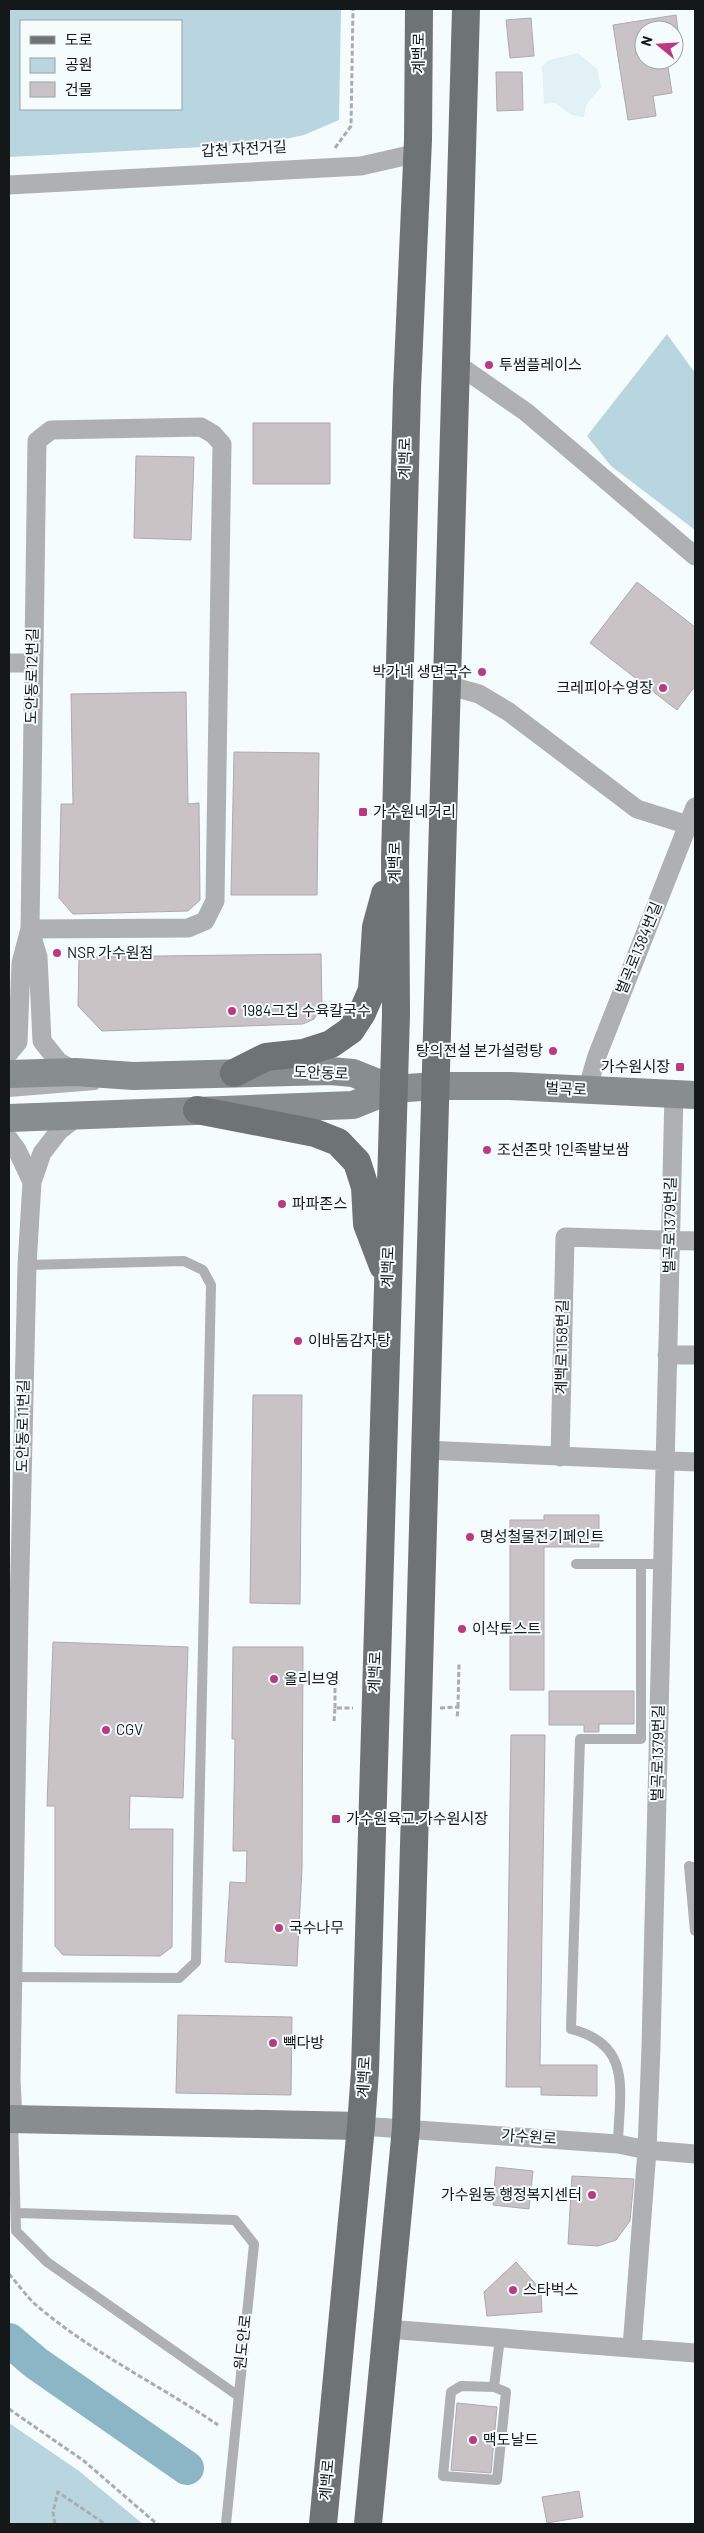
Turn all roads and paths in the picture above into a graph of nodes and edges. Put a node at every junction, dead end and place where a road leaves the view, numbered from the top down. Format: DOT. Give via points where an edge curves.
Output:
graph roads {
  1 [pos="353,9"];
  2 [pos="419,9"];
  3 [pos="466,9"];
  4 [pos="330,150"];
  5 [pos="418,153"];
  6 [pos="9,184"];
  7 [pos="458,364"];
  8 [pos="695,556"];
  9 [pos="32,663"];
  10 [pos="9,664"];
  11 [pos="447,685"];
  12 [pos="695,807"];
  13 [pos="688,825"];
  14 [pos="395,859"];
  15 [pos="30,929"];
  16 [pos="9,1052"];
  17 [pos="76,1072"];
  18 [pos="234,1073"];
  19 [pos="9,1074"];
  20 [pos="133,1076"];
  21 [pos="436,1086"];
  22 [pos="393,1089"];
  23 [pos="587,1090"];
  24 [pos="9,1092"];
  25 [pos="684,1095"];
  26 [pos="197,1110"];
  27 [pos="78,1116"];
  28 [pos="9,1118"];
  29 [pos="9,1139"];
  30 [pos="32,1182"];
  31 [pos="670,1240"];
  32 [pos="695,1241"];
  33 [pos="27,1265"];
  34 [pos="388,1277"];
  35 [pos="667,1355"];
  36 [pos="695,1355"];
  37 [pos="425,1450"];
  38 [pos="560,1457"];
  39 [pos="664,1461"];
  40 [pos="695,1462"];
  41 [pos="576,1564"];
  42 [pos="641,1564"];
  43 [pos="662,1564"];
  44 [pos="14,1614"];
  45 [pos="459,1664"];
  46 [pos="335,1678"];
  47 [pos="335,1708"];
  48 [pos="458,1708"];
  49 [pos="695,1868"];
  50 [pos="695,1931"];
  51 [pos="14,1977"];
  52 [pos="11,2119"];
  53 [pos="361,2126"];
  54 [pos="406,2128"];
  55 [pos="618,2144"];
  56 [pos="647,2150"];
  57 [pos="695,2154"];
  58 [pos="18,2213"];
  59 [pos="9,2274"];
  60 [pos="387,2329"];
  61 [pos="500,2338"];
  62 [pos="632,2348"];
  63 [pos="695,2353"];
  64 [pos="494,2387"];
  65 [pos="237,2395"];
  66 [pos="9,2409"];
  67 [pos="218,2424"];
  68 [pos="55,2524"];
  69 [pos="105,2524"];
  70 [pos="157,2524"];
  71 [pos="226,2524"];
  72 [pos="323,2524"];
  73 [pos="368,2524"];
  1 -- 4 [label="path" via="351,126 337,148"];
  2 -- 5 [label="main road, 계백로"];
  3 -- 7 [label="main road"];
  5 -- 6 [label="street" via="362,166"];
  5 -- 14 [label="main road, 계백로" via="407,388"];
  7 -- 8 [label="street" via="526,412"];
  7 -- 11 [label="main road"];
  9 -- 10 [label="street"];
  9 -- 15 [label="street, 도안동로12번길"];
  9 -- 15 [label="street, 도안동로12번길" via="37,441 51,430 201,428 213,434 222,444 215,902 205,921 188,928"];
  11 -- 13 [label="street" via="479,694 508,712 637,809"];
  11 -- 21 [label="main road"];
  12 -- 13 [label="street, 벌곡로1384번길"];
  13 -- 23 [label="street, 벌곡로1384번길" via="597,1056"];
  14 -- 18 [label="main road" via="376,927 372,990 351,1030 331,1044 303,1053 266,1057"];
  14 -- 22 [label="main road, 계백로"];
  15 -- 16 [label="street" via="22,963 18,1042"];
  15 -- 17 [label="street" via="38,958 42,1041 58,1060"];
  17 -- 19 [label="main road, 도안동로"];
  17 -- 20 [label="main road, 도안동로"];
  18 -- 20 [label="main road, 도안동로"];
  18 -- 22 [label="main road, 도안동로" via="352,1073"];
  20 -- 24 [label="lane" via="97,1085"];
  21 -- 22 [label="main road, 벌곡로"];
  21 -- 23 [label="main road, 벌곡로"];
  21 -- 37 [label="main road"];
  22 -- 26 [label="main road, 도안동로" via="353,1105"];
  22 -- 34 [label="main road, 계백로"];
  23 -- 25 [label="main road, 벌곡로"];
  25 -- 31 [label="street, 벌곡로1379번길"];
  26 -- 27 [label="main road, 도안동로"];
  26 -- 34 [label="main road" via="315,1133 338,1142 357,1162 365,1187 368,1224"];
  27 -- 28 [label="main road, 도안동로"];
  27 -- 30 [label="street" via="59,1131 42,1153"];
  29 -- 30 [label="street"];
  30 -- 33 [label="street, 도안동로11번길"];
  31 -- 32 [label="street"];
  31 -- 35 [label="street, 벌곡로1379번길"];
  31 -- 38 [label="street, 계백로1158번길" via="565,1238"];
  33 -- 44 [label="street, 도안동로11번길"];
  33 -- 51 [label="lane" via="184,1262 204,1270 210,1294 196,1962 179,1978"];
  34 -- 53 [label="main road, 계백로"];
  35 -- 36 [label="street"];
  35 -- 39 [label="street, 벌곡로1379번길"];
  37 -- 38 [label="street"];
  37 -- 54 [label="main road"];
  38 -- 39 [label="street"];
  39 -- 40 [label="street"];
  39 -- 43 [label="street, 벌곡로1379번길"];
  41 -- 42 [label="lane"];
  42 -- 43 [label="lane"];
  42 -- 55 [label="lane" via="641,1739 580,1739 571,2029 606,2044 618,2066"];
  43 -- 56 [label="street, 벌곡로1379번길"];
  44 -- 51 [label="street, 도안동로11번길"];
  45 -- 48 [label="path"];
  46 -- 47 [label="path"];
  49 -- 50 [label="lane" via="689,1866"];
  51 -- 52 [label="street, 도안동로11번길"];
  52 -- 53 [label="main road"];
  52 -- 58 [label="lane, 원도안로"];
  53 -- 54 [label="street, 가수원로"];
  53 -- 72 [label="main road, 계백로"];
  54 -- 55 [label="street, 가수원로"];
  54 -- 60 [label="main road"];
  55 -- 56 [label="street, 가수원로"];
  56 -- 57 [label="street, 가수원로"];
  56 -- 62 [label="street, 벌곡로1379번길"];
  58 -- 65 [label="lane, 원도안로" via="16,2231 48,2262"];
  58 -- 65 [label="lane, 원도안로" via="235,2220 254,2244"];
  59 -- 67 [label="path" via="35,2304 89,2346"];
  60 -- 61 [label="street"];
  60 -- 73 [label="main road"];
  61 -- 62 [label="street"];
  61 -- 64 [label="lane"];
  62 -- 63 [label="street"];
  64 -- 64 [label="lane" via="461,2386 451,2392 443,2476 497,2480 506,2392"];
  65 -- 71 [label="lane"];
  66 -- 70 [label="path" via="84,2461"];
  68 -- 69 [label="path" via="53,2512 58,2492"];
}
